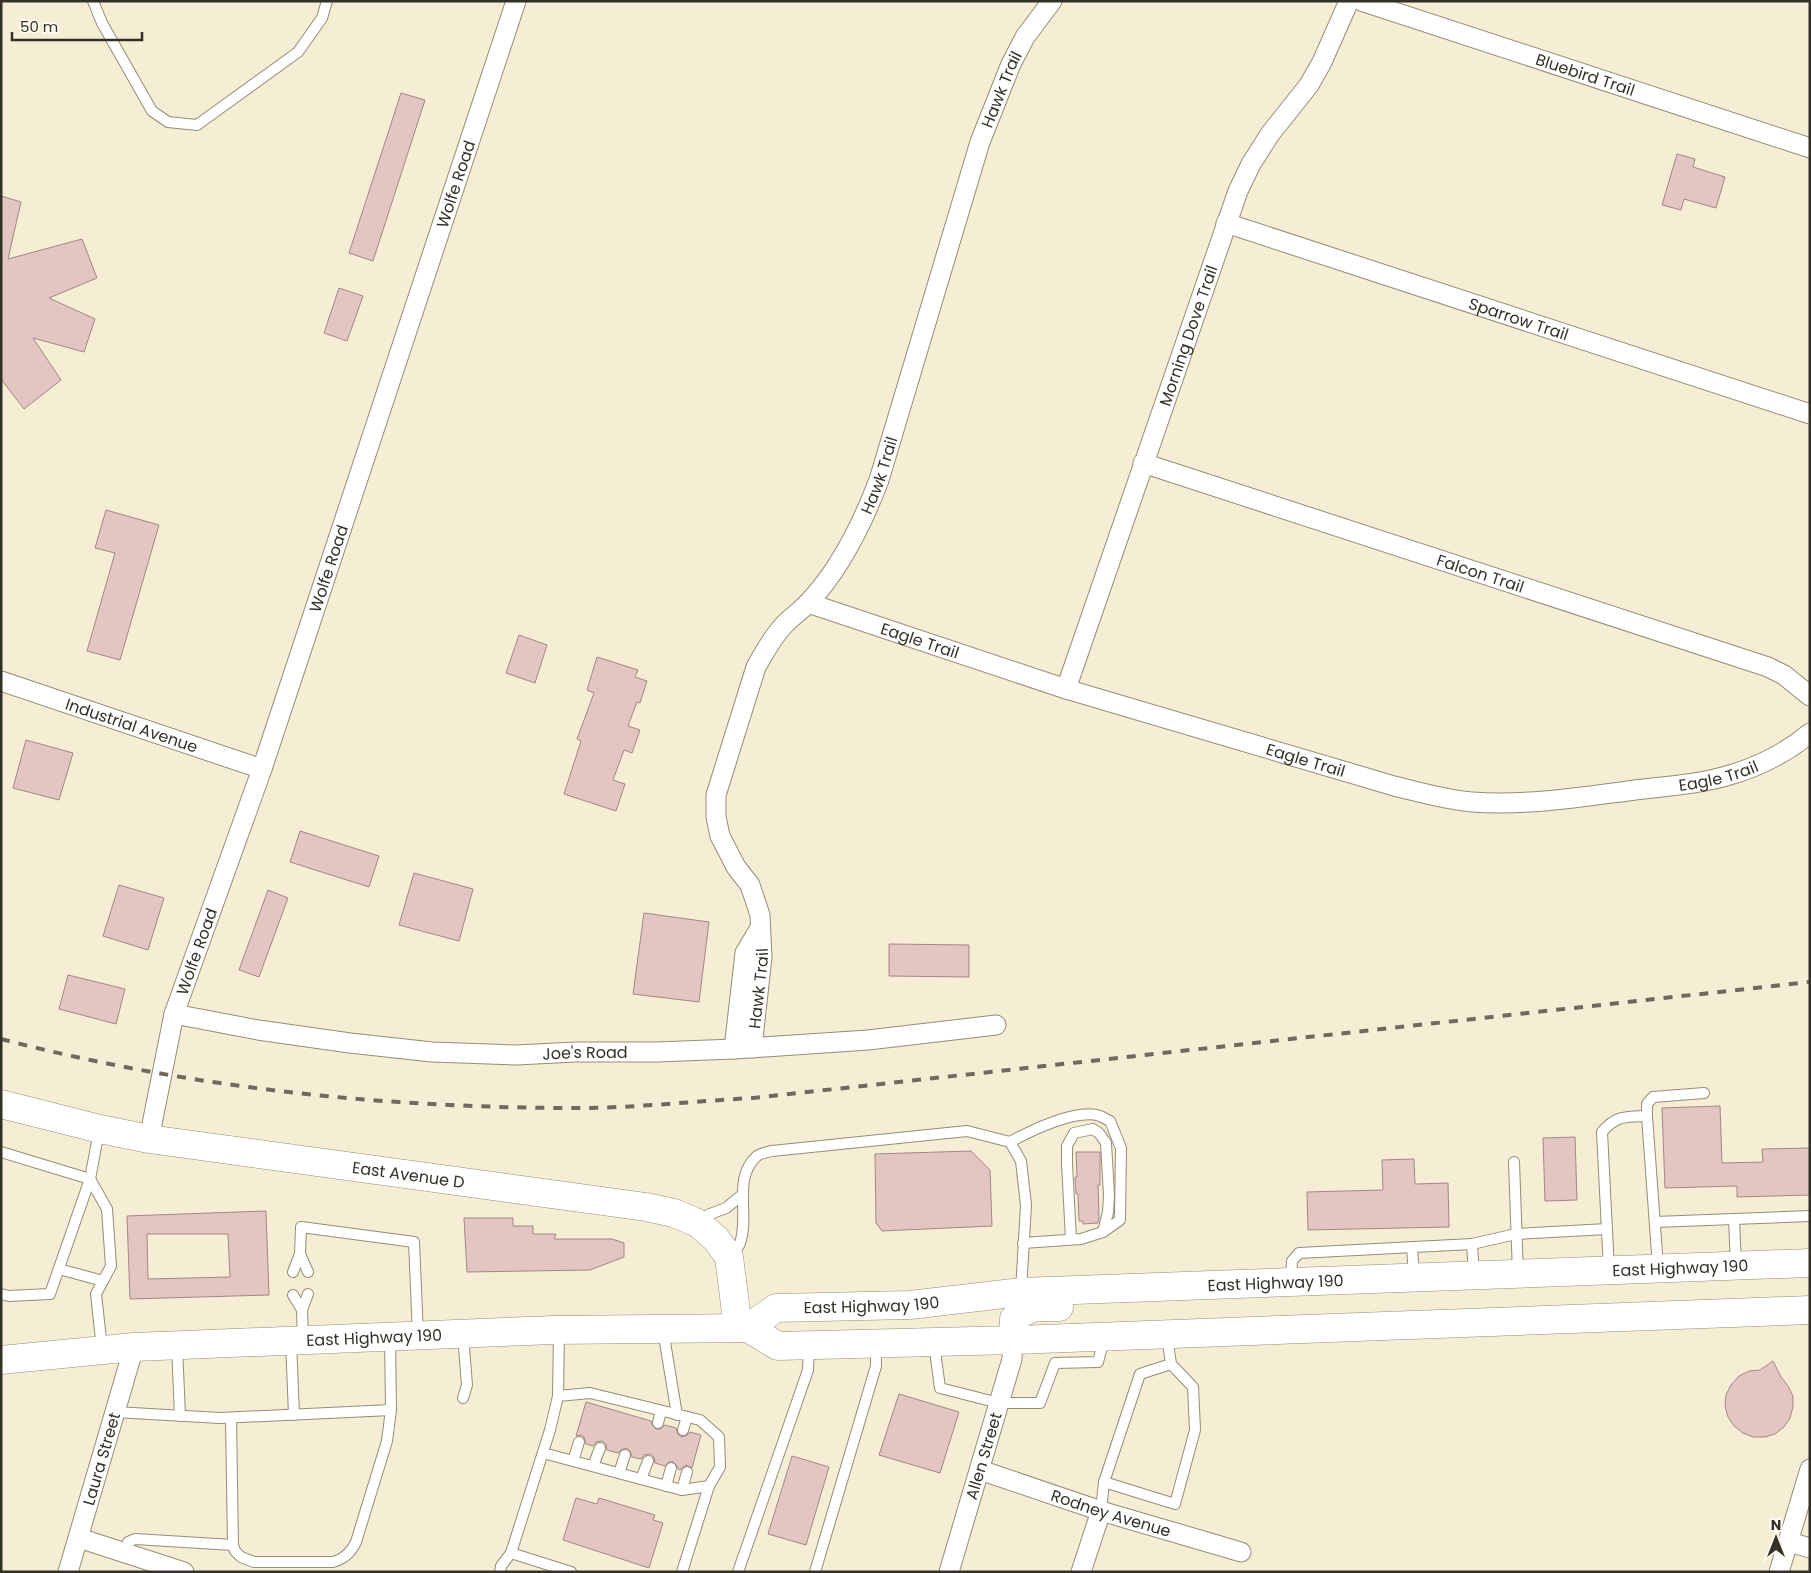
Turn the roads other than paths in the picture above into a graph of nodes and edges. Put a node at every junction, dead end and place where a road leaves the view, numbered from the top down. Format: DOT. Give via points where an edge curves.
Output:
graph roads {
  1 [pos="93,1"];
  2 [pos="327,1"];
  3 [pos="516,1"];
  4 [pos="1052,1"];
  5 [pos="1349,1"];
  6 [pos="1361,1"];
  7 [pos="1810,148"];
  8 [pos="1226,224"];
  9 [pos="1810,414"];
  10 [pos="1143,463"];
  11 [pos="808,602"];
  12 [pos="1,681"];
  13 [pos="1066,689"];
  14 [pos="1810,696"];
  15 [pos="1810,733"];
  16 [pos="262,769"];
  17 [pos="174,1014"];
  18 [pos="996,1024"];
  19 [pos="743,1048"];
  20 [pos="1704,1093"];
  21 [pos="1,1104"];
  22 [pos="1647,1116"];
  23 [pos="100,1129"];
  24 [pos="149,1139"];
  25 [pos="1010,1142"];
  26 [pos="1,1152"];
  27 [pos="1514,1162"];
  28 [pos="90,1179"];
  29 [pos="742,1195"];
  30 [pos="1810,1216"];
  31 [pos="1734,1219"];
  32 [pos="693,1221"];
  33 [pos="1655,1222"];
  34 [pos="1607,1229"];
  35 [pos="1103,1232"];
  36 [pos="1516,1234"];
  37 [pos="1071,1239"];
  38 [pos="1023,1243"];
  39 [pos="1472,1244"];
  40 [pos="1412,1247"];
  41 [pos="300,1254"];
  42 [pos="729,1257"];
  43 [pos="1810,1263"];
  44 [pos="1736,1266"];
  45 [pos="59,1269"];
  46 [pos="1658,1269"];
  47 [pos="1609,1270"];
  48 [pos="293,1272"];
  49 [pos="308,1272"];
  50 [pos="1518,1274"];
  51 [pos="1474,1276"];
  52 [pos="1414,1278"];
  53 [pos="103,1281"];
  54 [pos="1290,1282"];
  55 [pos="1231,1284"];
  56 [pos="1022,1292"];
  57 [pos="1,1294"];
  58 [pos="308,1294"];
  59 [pos="293,1295"];
  60 [pos="302,1310"];
  61 [pos="1810,1310"];
  62 [pos="743,1328"];
  63 [pos="663,1329"];
  64 [pos="559,1330"];
  65 [pos="463,1334"];
  66 [pos="1167,1334"];
  67 [pos="418,1336"];
  68 [pos="1105,1336"];
  69 [pos="390,1337"];
  70 [pos="297,1340"];
  71 [pos="1013,1340"];
  72 [pos="934,1342"];
  73 [pos="876,1344"];
  74 [pos="177,1345"];
  75 [pos="809,1346"];
  76 [pos="134,1347"];
  77 [pos="102,1350"];
  78 [pos="1,1360"];
  79 [pos="1171,1364"];
  80 [pos="558,1396"];
  81 [pos="463,1398"];
  82 [pos="999,1403"];
  83 [pos="639,1405"];
  84 [pos="391,1410"];
  85 [pos="661,1411"];
  86 [pos="115,1412"];
  87 [pos="294,1414"];
  88 [pos="180,1416"];
  89 [pos="636,1416"];
  90 [pos="682,1416"];
  91 [pos="231,1418"];
  92 [pos="658,1423"];
  93 [pos="703,1423"];
  94 [pos="683,1430"];
  95 [pos="699,1434"];
  96 [pos="579,1442"];
  97 [pos="600,1448"];
  98 [pos="543,1453"];
  99 [pos="625,1454"];
  100 [pos="573,1461"];
  101 [pos="648,1461"];
  102 [pos="593,1466"];
  103 [pos="671,1468"];
  104 [pos="1810,1469"];
  105 [pos="980,1470"];
  106 [pos="687,1472"];
  107 [pos="619,1473"];
  108 [pos="641,1479"];
  109 [pos="1104,1482"];
  110 [pos="666,1486"];
  111 [pos="709,1486"];
  112 [pos="682,1490"];
  113 [pos="1101,1511"];
  114 [pos="79,1538"];
  115 [pos="1789,1542"];
  116 [pos="233,1545"];
  117 [pos="1810,1548"];
  118 [pos="125,1552"];
  119 [pos="1242,1552"];
  120 [pos="511,1553"];
  121 [pos="68,1572"];
  122 [pos="184,1572"];
  123 [pos="500,1572"];
  124 [pos="571,1572"];
  125 [pos="682,1572"];
  126 [pos="738,1572"];
  127 [pos="815,1572"];
  128 [pos="949,1572"];
  129 [pos="1081,1572"];
  130 [pos="1779,1572"];
  1 -- 2 [label="lane" via="102,23 152,110 168,122 198,125 298,52 322,18"];
  3 -- 16 [label="street, Wolfe Road"];
  4 -- 11 [label="street, Hawk Trail" via="1010,64 980,142 870,503 838,564"];
  5 -- 8 [label="street, Morning Dove Trail" via="1309,85 1251,164"];
  6 -- 7 [label="street, Bluebird Trail"];
  8 -- 9 [label="street, Sparrow Trail"];
  8 -- 10 [label="street, Morning Dove Trail"];
  10 -- 13 [label="street, Morning Dove Trail"];
  10 -- 14 [label="street, Falcon Trail" via="1768,667 1784,675"];
  11 -- 13 [label="street, Eagle Trail"];
  11 -- 19 [label="street, Hawk Trail" via="783,626 756,667 716,795 720,836 736,867 750,885 760,915 760,928 745,953"];
  12 -- 16 [label="street, Industrial Avenue"];
  13 -- 15 [label="street, Eagle Trail" via="1394,786 1472,802 1526,802 1692,783 1761,764"];
  16 -- 17 [label="street, Wolfe Road"];
  17 -- 19 [label="street, Joe's Road" via="258,1030 432,1052 516,1055"];
  17 -- 24 [label="street, Wolfe Road"];
  18 -- 19 [label="street, Joe's Road" via="868,1040"];
  20 -- 22 [label="lane" via="1653,1097 1647,1104"];
  21 -- 23 [label="main road, East Avenue D"];
  22 -- 33 [label="lane"];
  22 -- 34 [label="lane" via="1625,1117 1610,1122 1602,1132"];
  23 -- 24 [label="main road, East Avenue D"];
  23 -- 28 [label="lane"];
  24 -- 32 [label="main road, East Avenue D" via="646,1206"];
  25 -- 29 [label="lane" via="967,1131 772,1151 758,1155 746,1169"];
  25 -- 35 [label="lane" via="1063,1118 1099,1115 1110,1121 1121,1148 1120,1220"];
  25 -- 38 [label="lane" via="1022,1161 1026,1205"];
  26 -- 28 [label="lane"];
  27 -- 36 [label="lane"];
  28 -- 45 [label="lane"];
  28 -- 53 [label="lane" via="107,1209 111,1266"];
  29 -- 32 [label="lane" via="726,1208"];
  29 -- 42 [label="lane" via="744,1217 740,1244"];
  30 -- 31 [label="lane"];
  31 -- 33 [label="lane"];
  31 -- 44 [label="lane"];
  32 -- 42 [label="main road, East Avenue D" via="716,1239"];
  33 -- 46 [label="lane"];
  34 -- 36 [label="lane"];
  34 -- 47 [label="lane"];
  35 -- 37 [label="lane"];
  35 -- 37 [label="lane" via="1109,1195 1106,1143 1093,1129 1074,1133 1067,1146"];
  36 -- 39 [label="lane"];
  36 -- 50 [label="lane"];
  37 -- 38 [label="lane"];
  38 -- 56 [label="lane"];
  39 -- 40 [label="lane"];
  39 -- 51 [label="lane"];
  40 -- 52 [label="lane"];
  40 -- 54 [label="lane" via="1299,1253 1292,1261"];
  41 -- 48 [label="lane"];
  41 -- 49 [label="lane"];
  41 -- 67 [label="lane" via="301,1227 414,1242"];
  42 -- 62 [label="main road"];
  43 -- 44 [label="main road, East Highway 190"];
  44 -- 46 [label="main road, East Highway 190"];
  45 -- 53 [label="lane"];
  45 -- 57 [label="lane" via="50,1294"];
  46 -- 47 [label="main road, East Highway 190"];
  47 -- 50 [label="main road, East Highway 190"];
  50 -- 51 [label="main road, East Highway 190"];
  51 -- 52 [label="main road, East Highway 190"];
  52 -- 54 [label="main road, East Highway 190"];
  53 -- 77 [label="lane" via="96,1294"];
  54 -- 55 [label="main road, East Highway 190"];
  55 -- 56 [label="main road, East Highway 190"];
  55 -- 71 [label="main road" via="1197,1304 1036,1307 1023,1311 1014,1319"];
  56 -- 62 [label="main road, East Highway 190" via="910,1305 776,1308"];
  58 -- 60 [label="lane"];
  59 -- 60 [label="lane"];
  60 -- 70 [label="lane"];
  61 -- 66 [label="main road"];
  62 -- 63 [label="main road, East Highway 190"];
  62 -- 75 [label="main road" via="778,1346"];
  63 -- 64 [label="main road, East Highway 190"];
  63 -- 90 [label="lane"];
  64 -- 65 [label="main road, East Highway 190"];
  64 -- 80 [label="lane"];
  65 -- 67 [label="main road, East Highway 190"];
  65 -- 81 [label="lane" via="467,1385"];
  66 -- 68 [label="main road"];
  66 -- 79 [label="lane"];
  67 -- 69 [label="main road, East Highway 190"];
  68 -- 71 [label="main road"];
  68 -- 82 [label="lane" via="1098,1362 1055,1363 1040,1403"];
  69 -- 70 [label="main road, East Highway 190"];
  69 -- 84 [label="lane"];
  70 -- 74 [label="main road, East Highway 190"];
  70 -- 87 [label="lane"];
  71 -- 72 [label="main road"];
  71 -- 82 [label="street, Allen Street" via="1012,1359"];
  72 -- 73 [label="main road"];
  72 -- 82 [label="lane" via="940,1388"];
  73 -- 75 [label="main road"];
  73 -- 127 [label="lane" via="876,1366"];
  74 -- 76 [label="main road, East Highway 190"];
  74 -- 88 [label="lane"];
  75 -- 126 [label="lane" via="808,1370"];
  76 -- 77 [label="main road, East Highway 190"];
  76 -- 86 [label="street, Laura Street"];
  77 -- 78 [label="main road, East Highway 190"];
  79 -- 109 [label="lane" via="1140,1374"];
  79 -- 109 [label="lane" via="1193,1387 1195,1430 1175,1504"];
  80 -- 83 [label="lane" via="592,1399 613,1405"];
  80 -- 98 [label="lane"];
  82 -- 105 [label="street, Allen Street"];
  83 -- 85 [label="lane"];
  83 -- 89 [label="lane"];
  84 -- 87 [label="lane"];
  84 -- 116 [label="lane" via="387,1441 356,1542 347,1556 333,1562 254,1562 241,1557"];
  85 -- 90 [label="lane"];
  85 -- 92 [label="lane"];
  86 -- 88 [label="lane"];
  86 -- 114 [label="street, Laura Street"];
  87 -- 91 [label="lane"];
  88 -- 91 [label="lane"];
  90 -- 93 [label="lane"];
  90 -- 94 [label="lane"];
  91 -- 116 [label="lane"];
  93 -- 95 [label="lane"];
  93 -- 111 [label="lane" via="719,1437 720,1467"];
  96 -- 100 [label="lane"];
  97 -- 102 [label="lane"];
  98 -- 100 [label="lane"];
  98 -- 120 [label="lane"];
  99 -- 107 [label="lane"];
  100 -- 102 [label="lane"];
  101 -- 108 [label="lane"];
  102 -- 107 [label="lane"];
  103 -- 110 [label="lane"];
  104 -- 115 [label="street"];
  105 -- 113 [label="street, Rodney Avenue"];
  105 -- 128 [label="street, Allen Street"];
  106 -- 112 [label="lane"];
  107 -- 108 [label="lane"];
  108 -- 110 [label="lane"];
  109 -- 113 [label="lane"];
  110 -- 112 [label="lane"];
  111 -- 112 [label="lane"];
  111 -- 125 [label="lane"];
  113 -- 119 [label="street, Rodney Avenue"];
  113 -- 129 [label="street"];
  114 -- 118 [label="street"];
  114 -- 121 [label="street, Laura Street"];
  115 -- 117 [label="street"];
  115 -- 130 [label="street"];
  116 -- 118 [label="lane" via="135,1539 128,1542"];
  118 -- 122 [label="street"];
  120 -- 123 [label="lane"];
  120 -- 124 [label="lane"];
}
